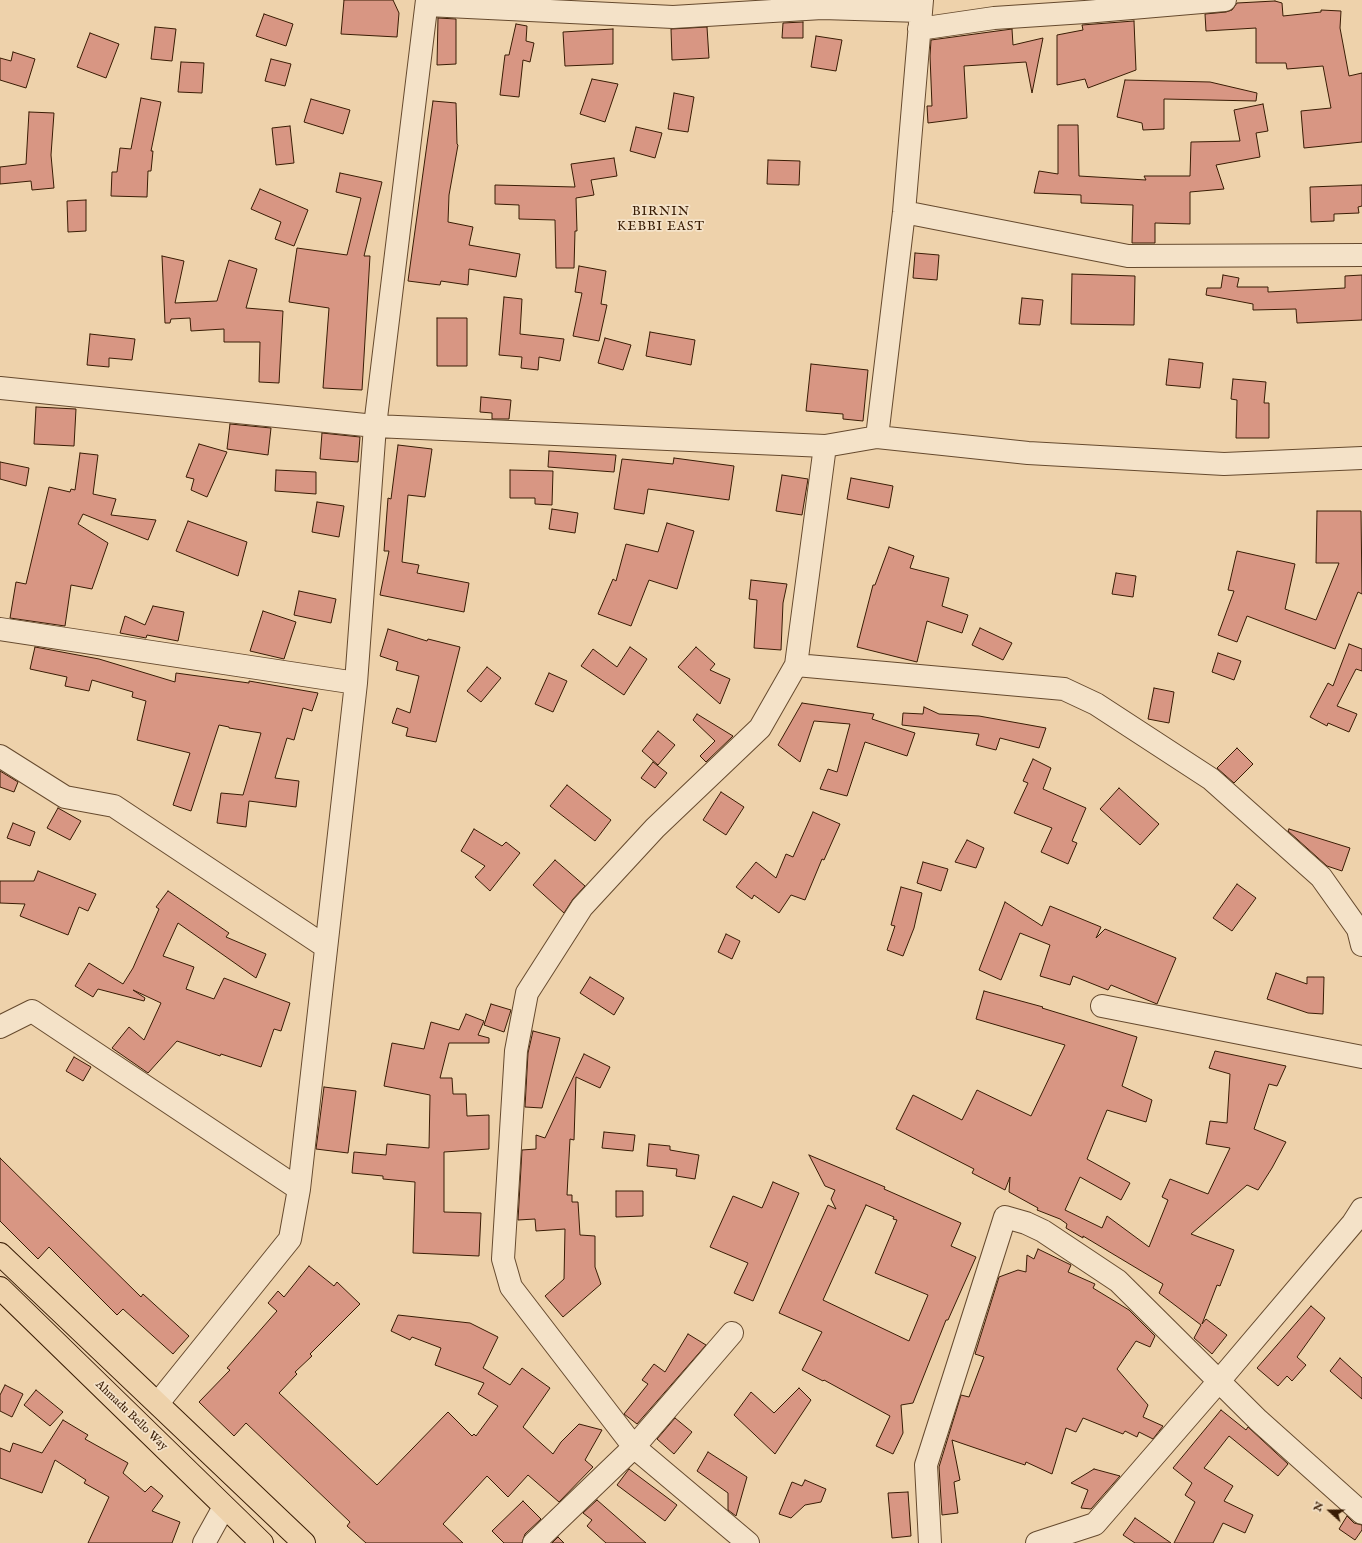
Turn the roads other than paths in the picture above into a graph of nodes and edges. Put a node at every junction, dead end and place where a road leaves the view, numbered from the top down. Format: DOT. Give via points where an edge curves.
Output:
graph roads {
  1 [pos="1225,0"];
  2 [pos="427,3"];
  3 [pos="676,9"];
  4 [pos="921,14"];
  5 [pos="904,212"];
  6 [pos="1362,255"];
  7 [pos="0,388"];
  8 [pos="375,426"];
  9 [pos="877,437"];
  10 [pos="825,446"];
  11 [pos="1362,458"];
  12 [pos="0,629"];
  13 [pos="796,665"];
  14 [pos="356,683"];
  15 [pos="0,756"];
  16 [pos="1362,945"];
  17 [pos="326,947"];
  18 [pos="1102,1006"];
  19 [pos="0,1027"];
  20 [pos="1362,1057"];
  21 [pos="299,1189"];
  22 [pos="1362,1209"];
  23 [pos="0,1254"];
  24 [pos="0,1288"];
  25 [pos="732,1333"];
  26 [pos="1219,1381"];
  27 [pos="158,1403"];
  28 [pos="634,1447"];
  29 [pos="224,1507"];
  30 [pos="1362,1513"];
  31 [pos="204,1543"];
  32 [pos="262,1543"];
  33 [pos="304,1543"];
  34 [pos="534,1543"];
  35 [pos="748,1543"];
  36 [pos="930,1543"];
  37 [pos="1037,1543"];
  1 -- 4 [label="street" via="994,18"];
  2 -- 3 [label="street"];
  2 -- 8 [label="street"];
  3 -- 4 [label="street" via="822,8"];
  4 -- 5 [label="street"];
  5 -- 6 [label="street" via="1128,256"];
  5 -- 9 [label="street"];
  7 -- 8 [label="street"];
  8 -- 10 [label="street"];
  8 -- 14 [label="street"];
  9 -- 10 [label="street"];
  9 -- 11 [label="street" via="1028,453 1224,464"];
  10 -- 13 [label="street"];
  12 -- 14 [label="street"];
  13 -- 16 [label="street" via="1064,689 1096,704 1211,779 1322,877 1358,929"];
  13 -- 28 [label="street" via="760,728 655,828 582,907 527,993 516,1051 503,1259 511,1287"];
  14 -- 17 [label="street"];
  15 -- 17 [label="street" via="65,797 114,806"];
  17 -- 21 [label="street"];
  18 -- 20 [label="street"];
  19 -- 21 [label="street" via="32,1011"];
  21 -- 27 [label="street" via="290,1239"];
  22 -- 26 [label="street" via="1353,1223"];
  23 -- 27 [label="main road"];
  24 -- 29 [label="main road, Ahmadu Bello Way"];
  25 -- 28 [label="street"];
  26 -- 30 [label="street" via="1258,1420"];
  26 -- 36 [label="street" via="1118,1281 1043,1232 1026,1223 1005,1217 926,1465"];
  26 -- 37 [label="street" via="1095,1524"];
  27 -- 33 [label="main road"];
  28 -- 34 [label="street"];
  28 -- 35 [label="street"];
  29 -- 31 [label="street"];
  29 -- 32 [label="main road, Ahmadu Bello Way"];
}
